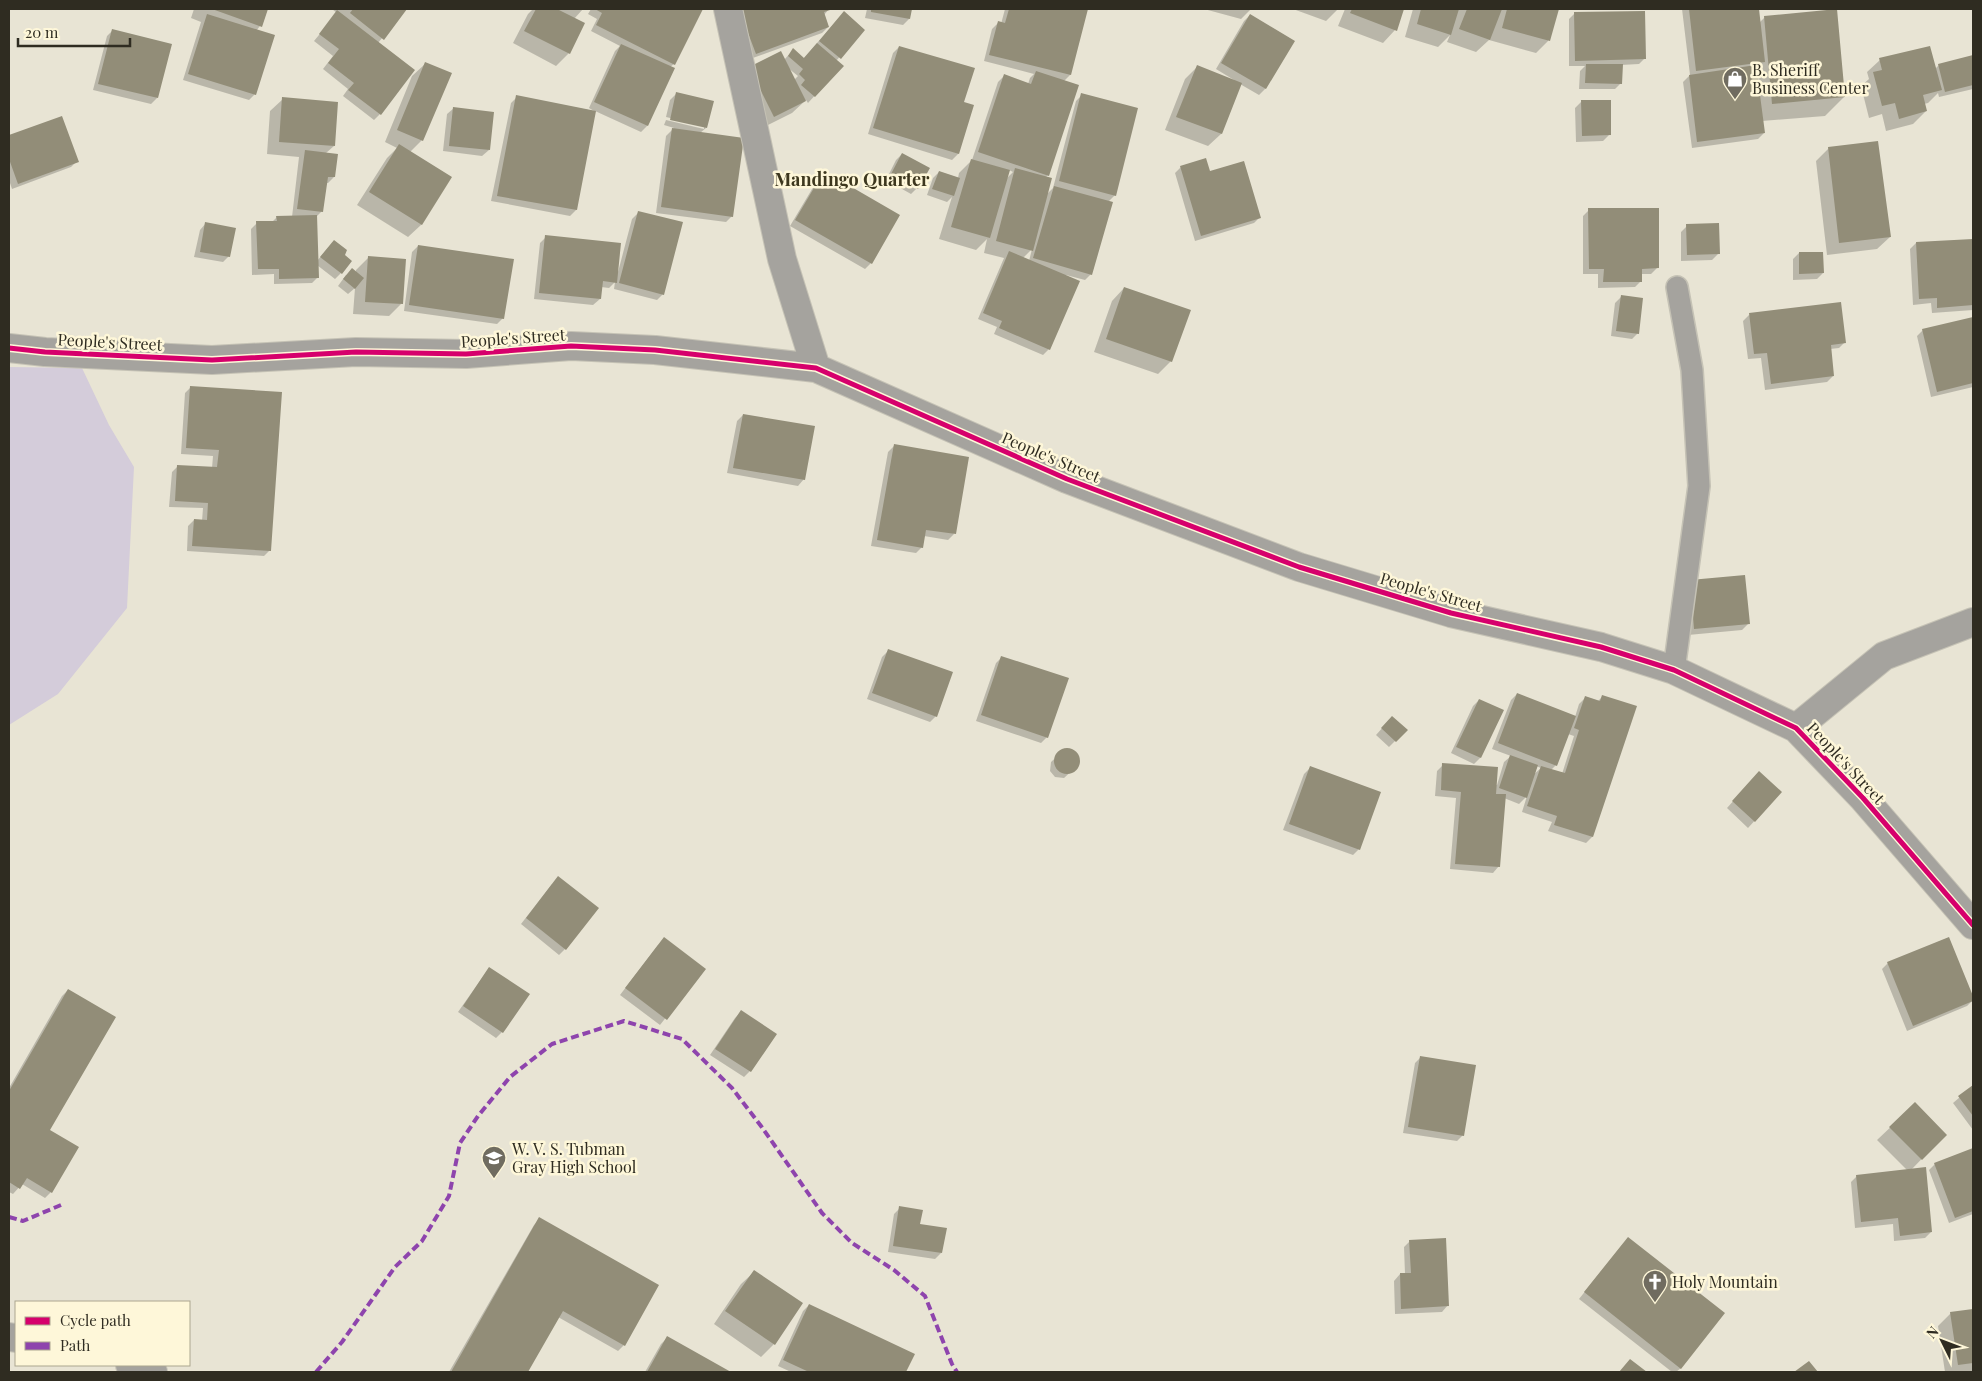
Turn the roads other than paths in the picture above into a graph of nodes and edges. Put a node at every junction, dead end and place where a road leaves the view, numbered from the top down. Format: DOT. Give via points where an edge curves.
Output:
graph roads {
  1 [pos="728,9"];
  2 [pos="1677,287"];
  3 [pos="9,348"];
  4 [pos="816,368"];
  5 [pos="1973,622"];
  6 [pos="1674,670"];
  7 [pos="1796,728"];
  8 [pos="1973,925"];
  9 [pos="133,1366"];
  10 [pos="153,1372"];
  1 -- 4 [label="street" via="782,259"];
  2 -- 6 [label="lane" via="1692,370 1699,486"];
  3 -- 4 [label="street, People's Street" via="212,360 356,352 466,354 571,346 655,350"];
  4 -- 6 [label="street, People's Street" via="1067,479 1299,567 1451,613 1601,647"];
  5 -- 7 [label="street" via="1884,656"];
  6 -- 7 [label="street, People's Street"];
  7 -- 8 [label="street, People's Street" via="1863,798"];
  9 -- 10 [label="street"];
}
